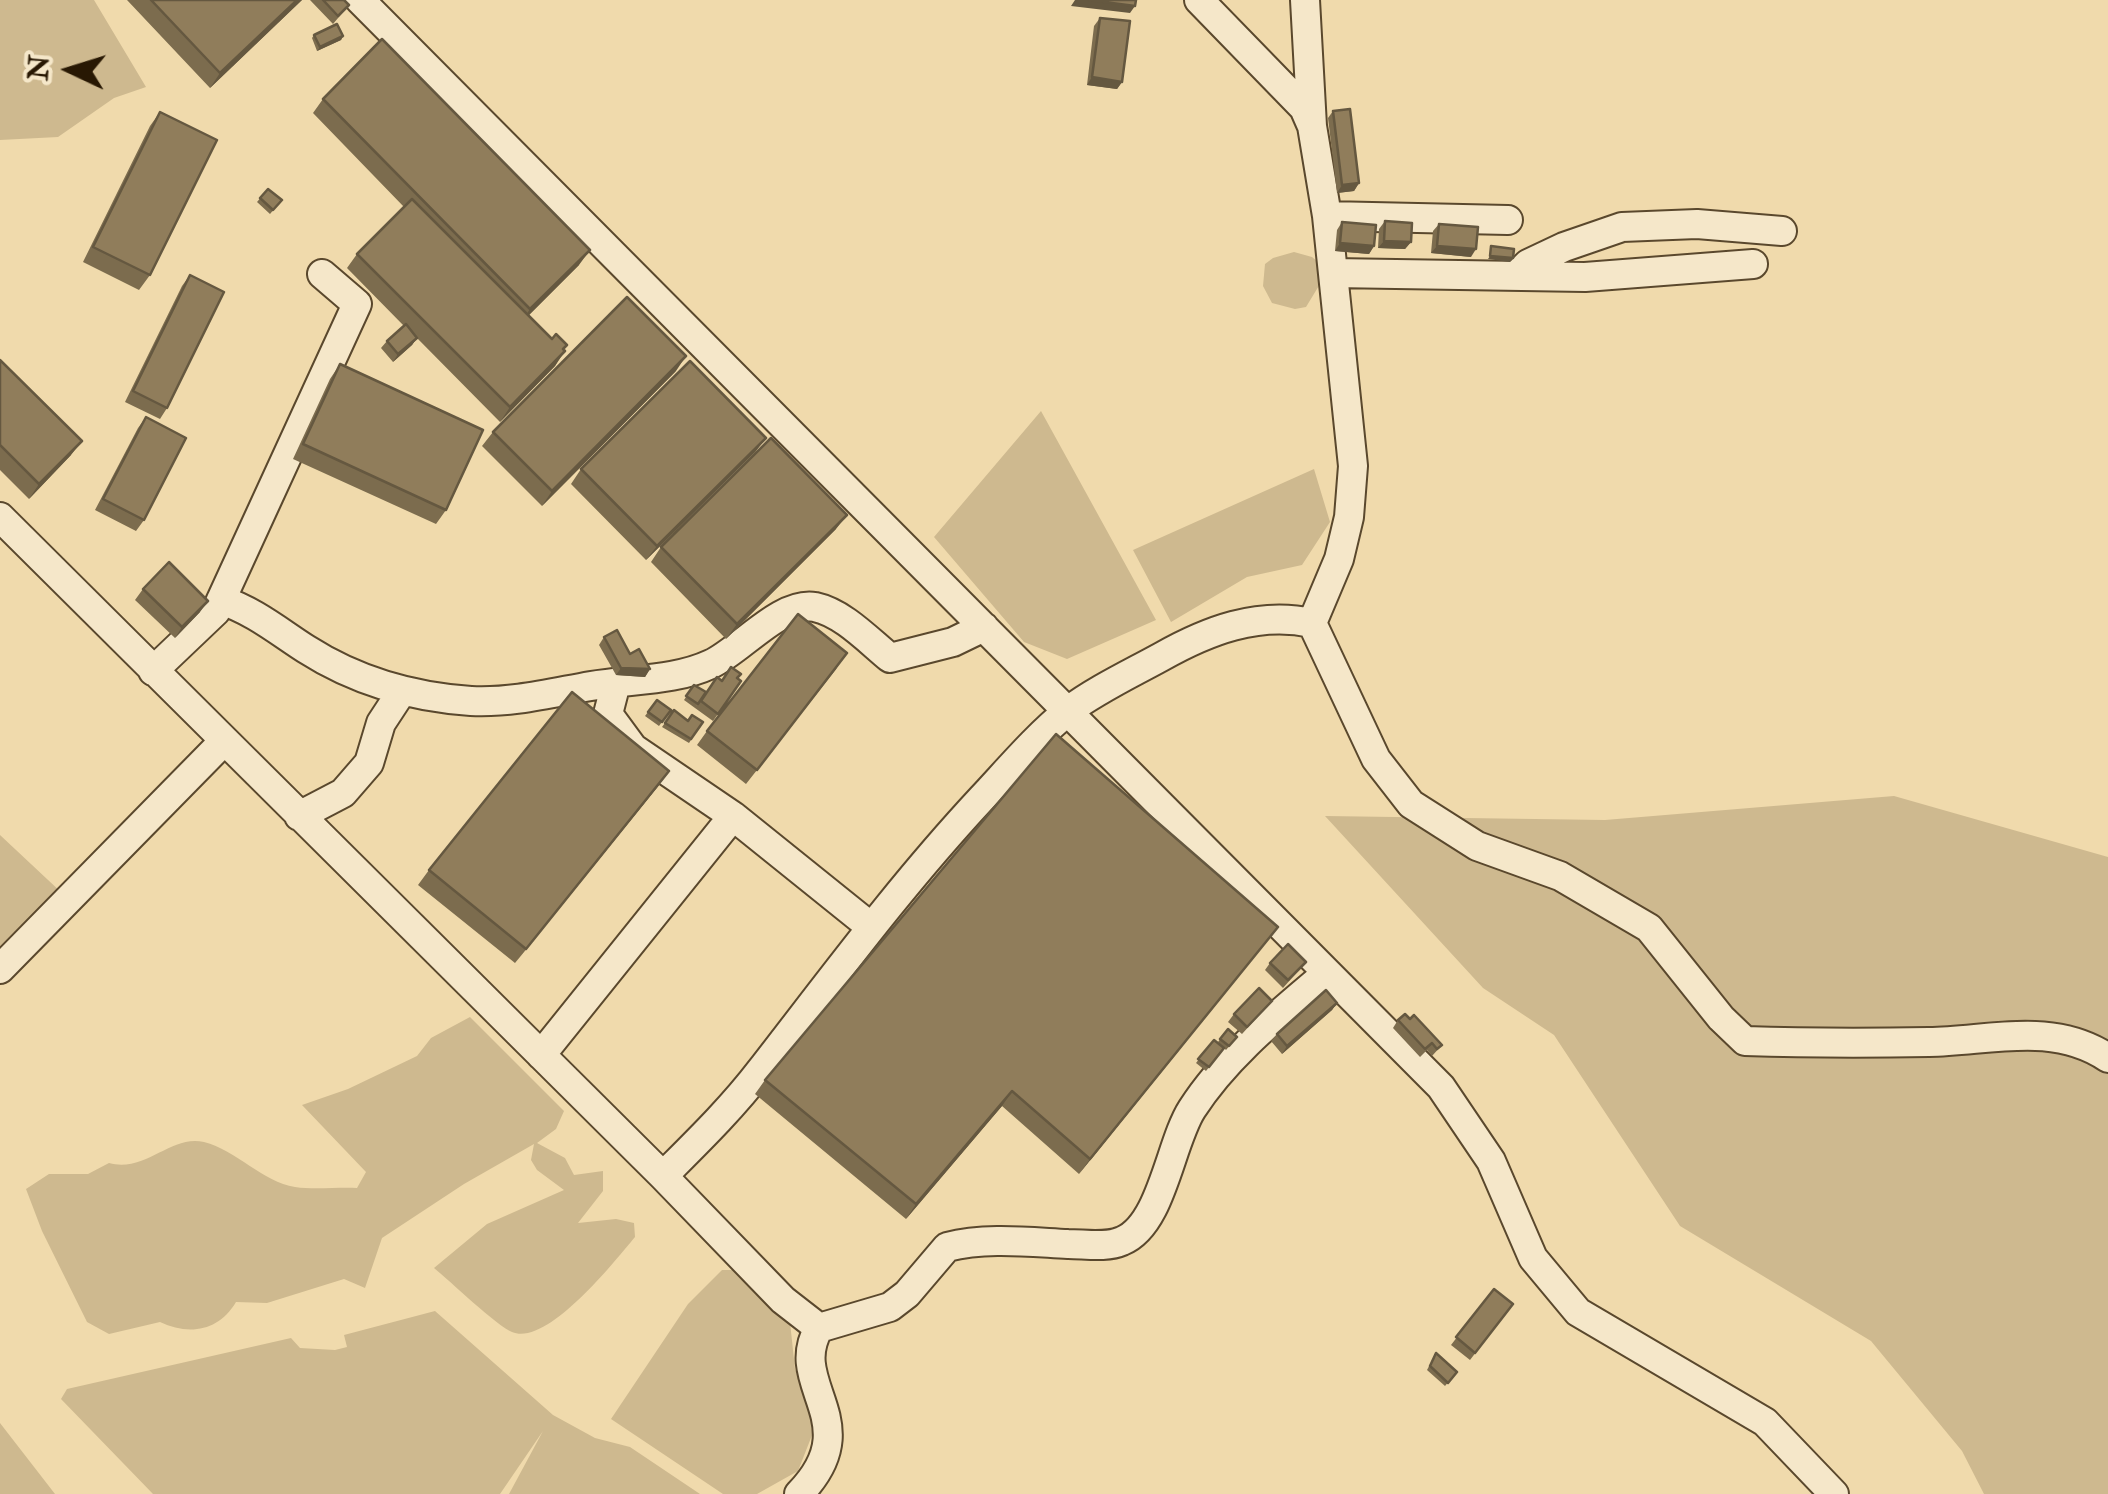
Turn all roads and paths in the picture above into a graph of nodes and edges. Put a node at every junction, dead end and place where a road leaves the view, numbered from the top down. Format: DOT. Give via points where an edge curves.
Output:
graph roads {
  1 [pos="360,0"];
  2 [pos="1199,0"];
  3 [pos="1305,0"];
  4 [pos="1312,126"];
  5 [pos="1328,216"];
  6 [pos="1508,220"];
  7 [pos="1782,230"];
  8 [pos="1753,264"];
  9 [pos="1333,273"];
  10 [pos="322,274"];
  11 [pos="1516,276"];
  12 [pos="0,517"];
  13 [pos="221,600"];
  14 [pos="1312,622"];
  15 [pos="984,627"];
  16 [pos="154,672"];
  17 [pos="616,683"];
  18 [pos="402,691"];
  19 [pos="1069,711"];
  20 [pos="224,742"];
  21 [pos="299,816"];
  22 [pos="733,816"];
  23 [pos="871,927"];
  24 [pos="0,969"];
  25 [pos="1326,974"];
  26 [pos="541,1054"];
  27 [pos="2108,1058"];
  28 [pos="663,1176"];
  29 [pos="819,1328"];
  30 [pos="799,1494"];
  31 [pos="1834,1494"];
  1 -- 15 [label="street"];
  2 -- 4 [label="street" via="1304,108"];
  3 -- 4 [label="street"];
  4 -- 5 [label="street"];
  5 -- 6 [label="street"];
  5 -- 9 [label="street"];
  7 -- 11 [label="street" via="1622,227 1528,264"];
  8 -- 11 [label="street"];
  9 -- 11 [label="street"];
  9 -- 14 [label="street" via="1353,466 1339,559"];
  10 -- 13 [label="street" via="358,304"];
  12 -- 16 [label="street"];
  13 -- 16 [label="street"];
  13 -- 18 [label="street" via="266,620 352,676"];
  14 -- 19 [label="street" via="1288,617 1241,623 1196,638"];
  14 -- 27 [label="street" via="1376,760 1410,804 1477,846 1560,876 1649,928 1744,1041 1936,1042 2019,1033 2087,1044"];
  15 -- 17 [label="street" via="890,658 839,617 813,606 786,611 710,665"];
  15 -- 19 [label="street"];
  16 -- 20 [label="street"];
  17 -- 18 [label="street" via="473,701"];
  17 -- 22 [label="street" via="608,714 633,748"];
  18 -- 21 [label="street" via="381,723 369,764 343,793"];
  19 -- 23 [label="street" via="937,846"];
  19 -- 25 [label="street"];
  20 -- 21 [label="street"];
  20 -- 24 [label="street"];
  21 -- 26 [label="street"];
  22 -- 23 [label="street"];
  22 -- 26 [label="street"];
  23 -- 28 [label="street" via="760,1072"];
  25 -- 29 [label="street" via="1268,1023 1190,1111 1144,1222 1123,1241 947,1247 890,1307"];
  25 -- 31 [label="street" via="1440,1088 1492,1161 1532,1258 1578,1312 1765,1422"];
  26 -- 28 [label="street"];
  28 -- 29 [label="street" via="783,1300"];
  29 -- 30 [label="street" via="809,1355 830,1426 825,1459"];
}
